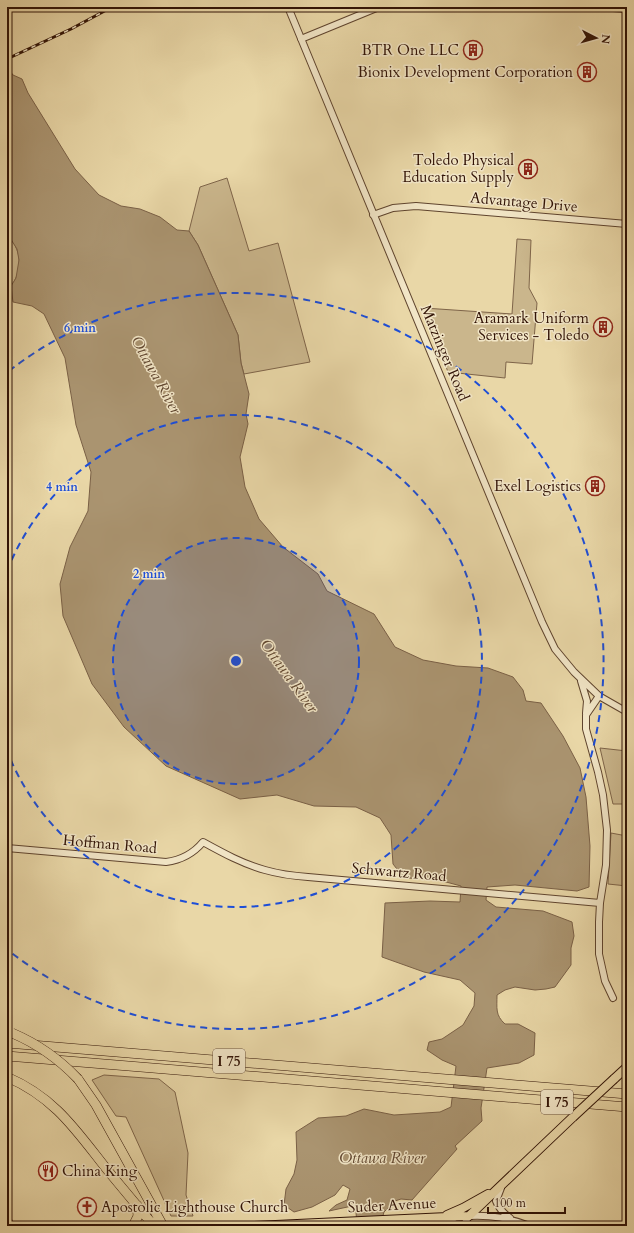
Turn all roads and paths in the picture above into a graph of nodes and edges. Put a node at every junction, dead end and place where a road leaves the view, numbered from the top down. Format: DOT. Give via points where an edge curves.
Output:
graph roads {
  1 [pos="288,7"];
  2 [pos="379,7"];
  3 [pos="599,7"];
  4 [pos="627,9"];
  5 [pos="301,39"];
  6 [pos="373,215"];
  7 [pos="627,224"];
  8 [pos="581,680"];
  9 [pos="599,696"];
  10 [pos="627,712"];
  11 [pos="586,715"];
  12 [pos="203,842"];
  13 [pos="7,848"];
  14 [pos="600,903"];
  15 [pos="613,998"];
  16 [pos="10,1032"];
  17 [pos="7,1043"];
  18 [pos="7,1056"];
  19 [pos="627,1067"];
  20 [pos="7,1077"];
  21 [pos="627,1094"];
  22 [pos="627,1107"];
  23 [pos="504,1183"];
  24 [pos="496,1190"];
  25 [pos="137,1205"];
  26 [pos="469,1216"];
  27 [pos="442,1217"];
  28 [pos="7,1218"];
  29 [pos="513,1220"];
  30 [pos="11,1226"];
  31 [pos="133,1226"];
  32 [pos="154,1226"];
  33 [pos="163,1226"];
  34 [pos="254,1226"];
  35 [pos="458,1226"];
  36 [pos="463,1226"];
  37 [pos="530,1226"];
  1 -- 5 [label="street, Matzinger Road"];
  2 -- 5 [label="street"];
  3 -- 4 [label="street"];
  5 -- 6 [label="street, Matzinger Road"];
  6 -- 7 [label="street, Advantage Drive" via="392,208 416,206"];
  6 -- 8 [label="street, Matzinger Road" via="542,622 555,649"];
  8 -- 9 [label="street, Matzinger Road"];
  8 -- 11 [label="street" via="587,701"];
  9 -- 10 [label="street, Matzinger Road"];
  9 -- 11 [label="street"];
  11 -- 14 [label="street" via="586,729 603,795 607,830 606,865"];
  12 -- 13 [label="street, Hoffman Road" via="185,858 166,862"];
  12 -- 14 [label="street, Schwartz Road" via="250,865 308,878"];
  14 -- 15 [label="street" via="599,954"];
  16 -- 33 [label="highway, bridge" via="48,1052 78,1079 96,1105"];
  17 -- 21 [label="highway, I 75"];
  18 -- 22 [label="highway, I 75"];
  19 -- 23 [label="main road, bridge"];
  20 -- 25 [label="highway" via="34,1091 60,1112"];
  23 -- 24 [label="main road"];
  23 -- 29 [label="street" via="496,1201 502,1212"];
  24 -- 26 [label="main road"];
  24 -- 27 [label="main road"];
  25 -- 31 [label="highway" via="138,1216"];
  25 -- 32 [label="highway"];
  26 -- 27 [label="main road, Suder Avenue"];
  26 -- 29 [label="street, Suder Avenue" via="503,1217"];
  26 -- 36 [label="street"];
  27 -- 34 [label="main road, Suder Avenue"];
  27 -- 35 [label="street"];
  28 -- 30 [label="street"];
  29 -- 37 [label="street, Suder Avenue"];
}
